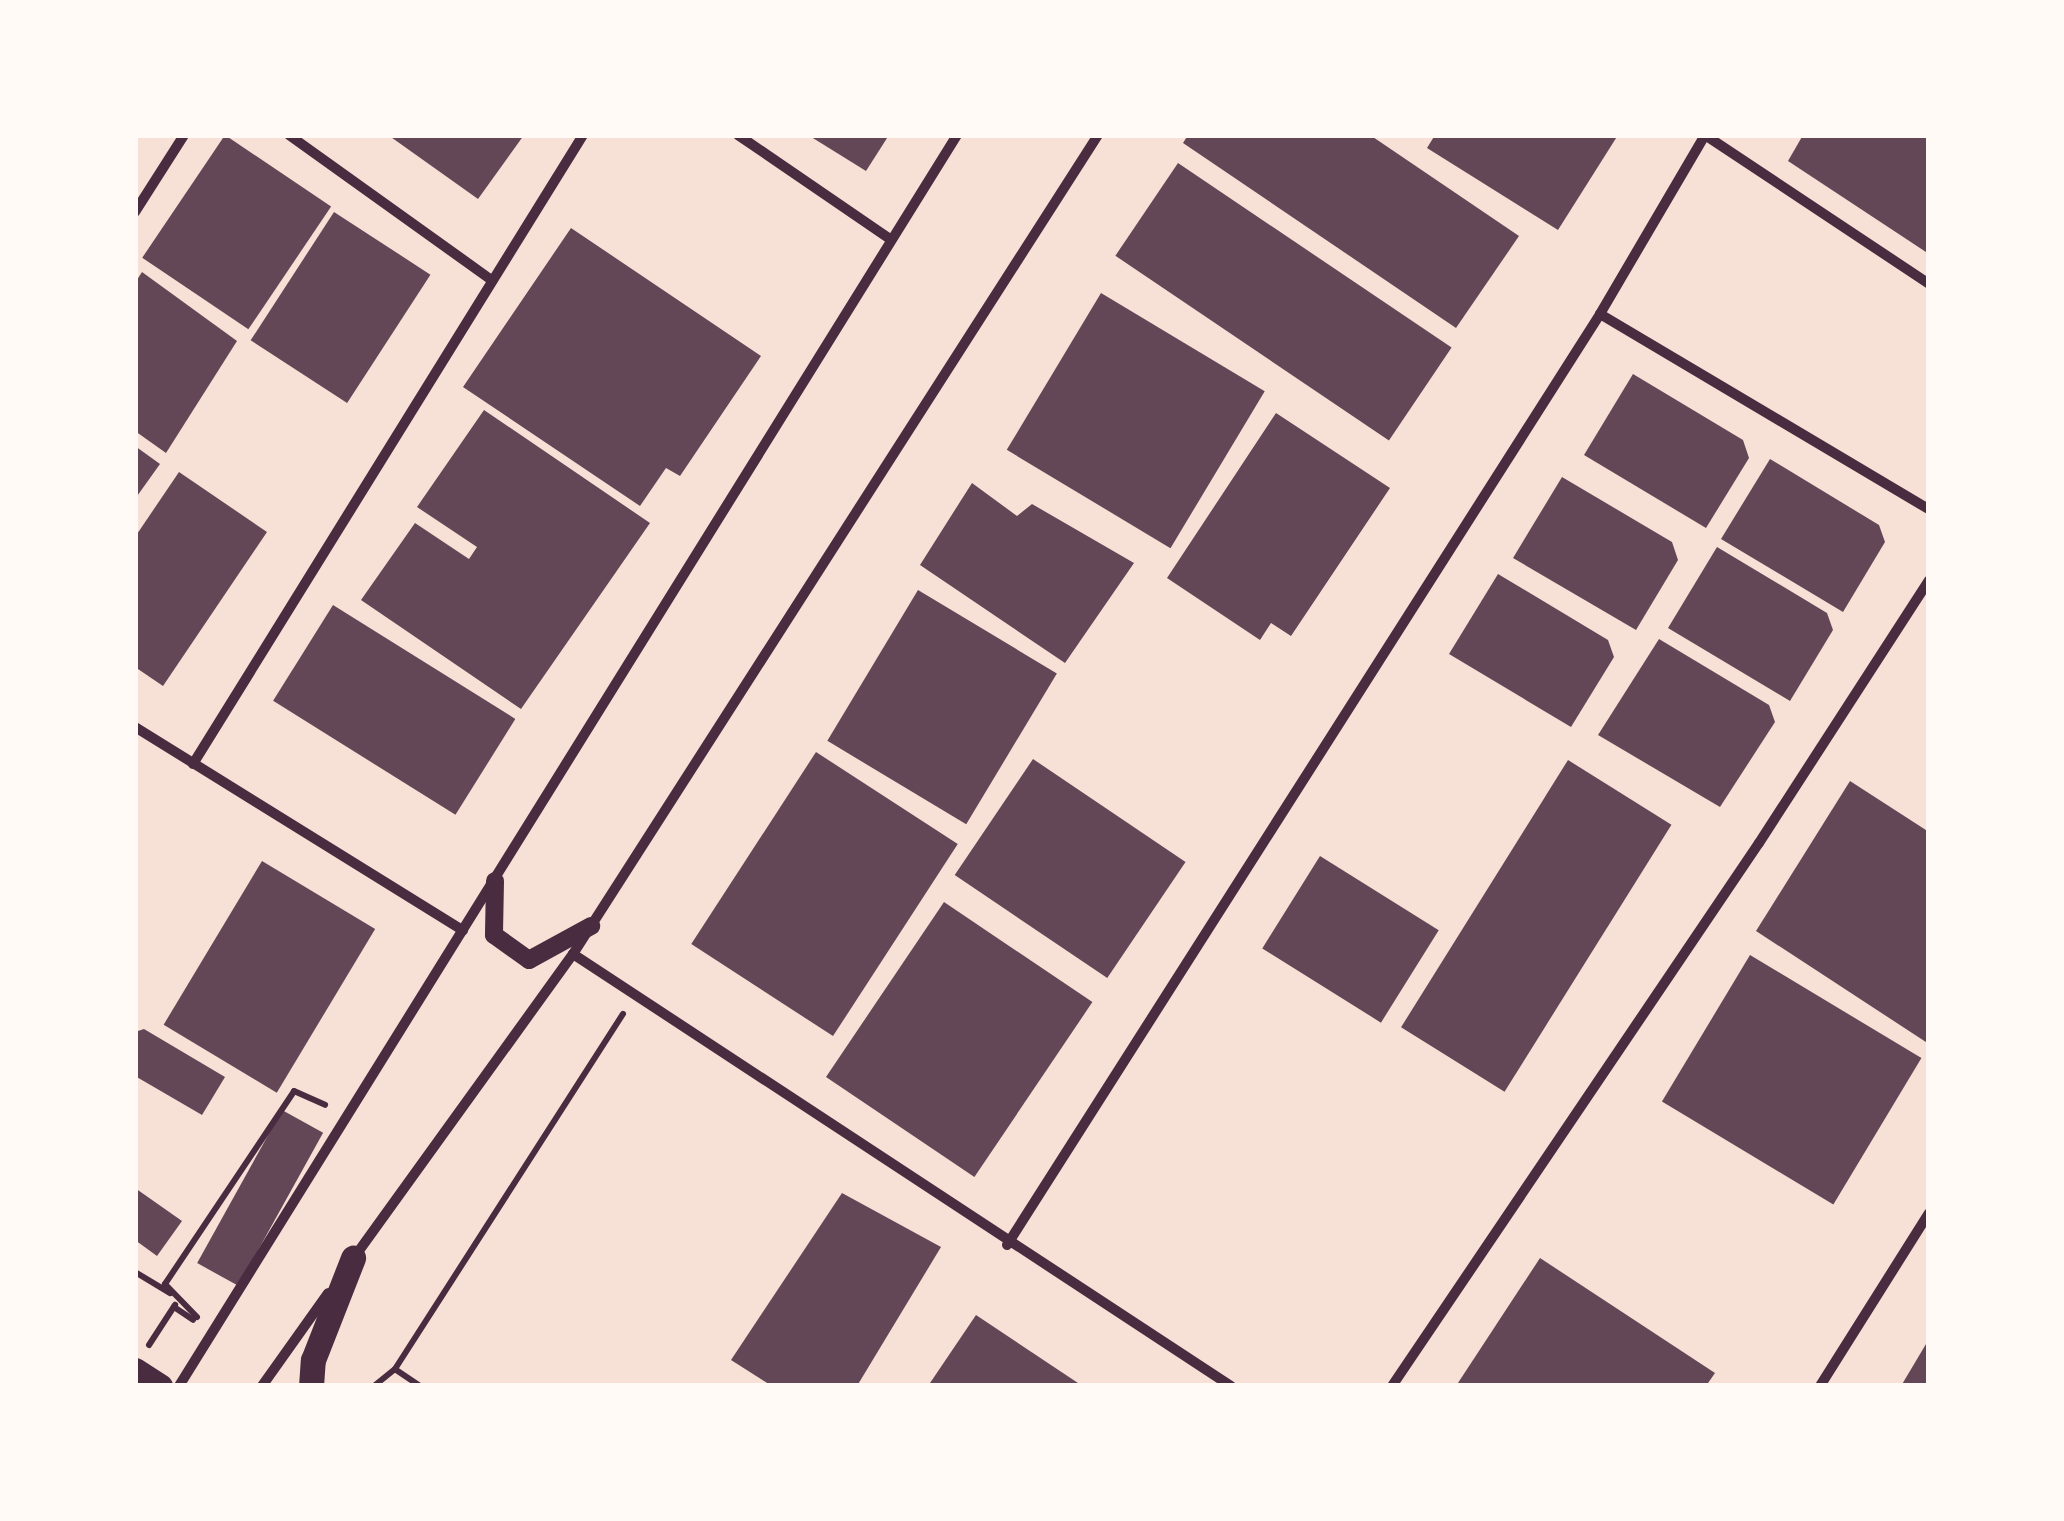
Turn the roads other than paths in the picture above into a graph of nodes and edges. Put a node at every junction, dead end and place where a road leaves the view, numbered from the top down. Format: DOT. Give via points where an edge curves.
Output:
graph roads {
  1 [pos="184,135"];
  2 [pos="289,135"];
  3 [pos="583,135"];
  4 [pos="738,135"];
  5 [pos="957,135"];
  6 [pos="1098,135"];
  7 [pos="1705,135"];
  8 [pos="135,212"];
  9 [pos="890,239"];
  10 [pos="489,278"];
  11 [pos="1929,284"];
  12 [pos="1600,314"];
  13 [pos="1929,509"];
  14 [pos="1929,580"];
  15 [pos="135,727"];
  16 [pos="193,764"];
  17 [pos="494,882"];
  18 [pos="591,926"];
  19 [pos="464,930"];
  20 [pos="573,954"];
  21 [pos="1929,1214"];
  22 [pos="1006,1244"];
  23 [pos="354,1258"];
  24 [pos="140,1361"];
  25 [pos="160,1386"];
  26 [pos="179,1386"];
  27 [pos="262,1386"];
  28 [pos="311,1386"];
  29 [pos="1231,1386"];
  30 [pos="1392,1386"];
  31 [pos="1820,1386"];
  1 -- 8 [label="street"];
  2 -- 10 [label="street"];
  3 -- 10 [label="street"];
  4 -- 9 [label="street"];
  5 -- 9 [label="street"];
  6 -- 18 [label="street"];
  7 -- 11 [label="street"];
  7 -- 12 [label="street"];
  9 -- 17 [label="street"];
  10 -- 16 [label="street"];
  12 -- 13 [label="street"];
  12 -- 22 [label="street"];
  14 -- 30 [label="street" via="1760,844"];
  15 -- 16 [label="street"];
  16 -- 19 [label="street"];
  17 -- 18 [label="street" via="494,935 529,960"];
  17 -- 19 [label="street"];
  18 -- 20 [label="street"];
  19 -- 26 [label="street"];
  20 -- 22 [label="street"];
  20 -- 23 [label="street"];
  21 -- 31 [label="street"];
  22 -- 29 [label="street"];
  23 -- 27 [label="street"];
  23 -- 28 [label="main road" via="312,1360"];
  24 -- 25 [label="main road"];
}
